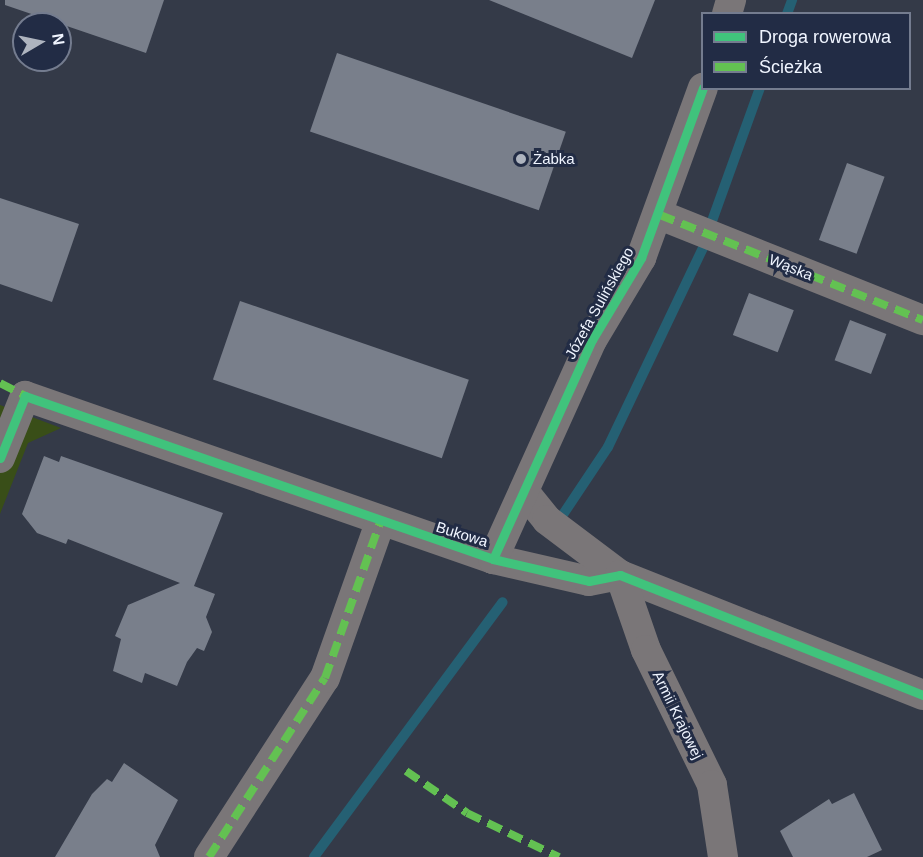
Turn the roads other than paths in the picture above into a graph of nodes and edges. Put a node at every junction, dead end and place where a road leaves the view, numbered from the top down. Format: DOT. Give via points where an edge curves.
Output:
graph roads {
  1 [pos="702,90"];
  2 [pos="660,215"];
  3 [pos="923,320"];
  4 [pos="0,458"];
  5 [pos="526,494"];
  6 [pos="380,523"];
  7 [pos="493,559"];
  8 [pos="621,575"];
  9 [pos="923,695"];
  10 [pos="209,857"];
  11 [pos="723,857"];
  1 -- 2 [label="street, Józefa Sulińskiego"];
  2 -- 3 [label="street, Wąska"];
  2 -- 5 [label="street, Józefa Sulińskiego" via="592,340"];
  4 -- 6 [label="street, Bukowa" via="25,396"];
  5 -- 7 [label="street, Józefa Sulińskiego"];
  5 -- 8 [label="street" via="547,520"];
  6 -- 7 [label="street, Bukowa"];
  6 -- 10 [label="street" via="325,678"];
  7 -- 8 [label="street, Bukowa" via="589,581"];
  8 -- 9 [label="street"];
  8 -- 11 [label="street, Armii Krajowej" via="646,650 712,785"];
}
